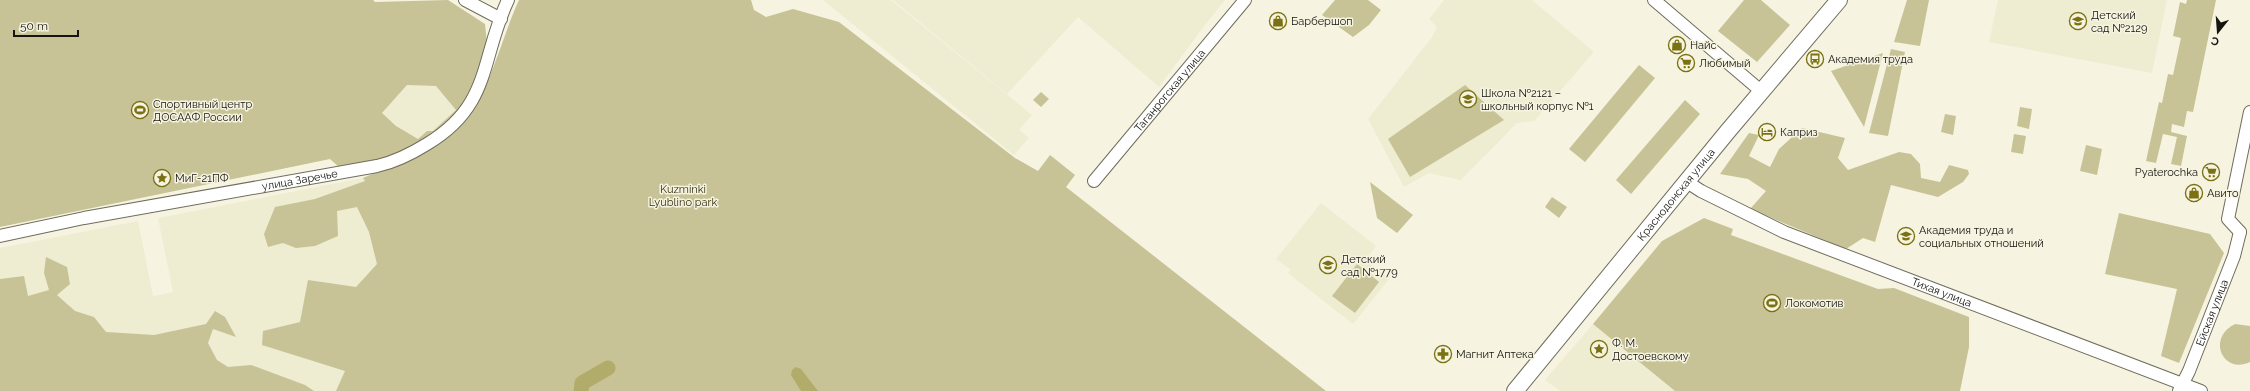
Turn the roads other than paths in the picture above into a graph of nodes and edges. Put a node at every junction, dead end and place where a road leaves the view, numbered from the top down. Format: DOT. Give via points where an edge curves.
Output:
graph roads {
  1 [pos="465,0"];
  2 [pos="508,0"];
  3 [pos="1245,0"];
  4 [pos="1654,0"];
  5 [pos="1839,0"];
  6 [pos="501,19"];
  7 [pos="1761,92"];
  8 [pos="2250,112"];
  9 [pos="1094,181"];
  10 [pos="1687,182"];
  11 [pos="2245,233"];
  12 [pos="0,236"];
  13 [pos="2181,388"];
  14 [pos="1515,391"];
  15 [pos="2201,391"];
  1 -- 6 [label="street"];
  2 -- 6 [label="street, улица Заречье"];
  3 -- 9 [label="street, Таганрогская улица"];
  4 -- 7 [label="street"];
  5 -- 7 [label="main road, Краснодонская улица"];
  6 -- 12 [label="street, улица Заречье" via="483,78 468,110 446,131 400,159 377,166 84,218"];
  7 -- 10 [label="main road, Краснодонская улица"];
  8 -- 11 [label="street" via="2228,219"];
  10 -- 13 [label="street, Тихая улица" via="1784,232"];
  10 -- 14 [label="main road, Краснодонская улица"];
  11 -- 13 [label="street, Ейская улица"];
  13 -- 15 [label="street, Тихая улица"];
}
